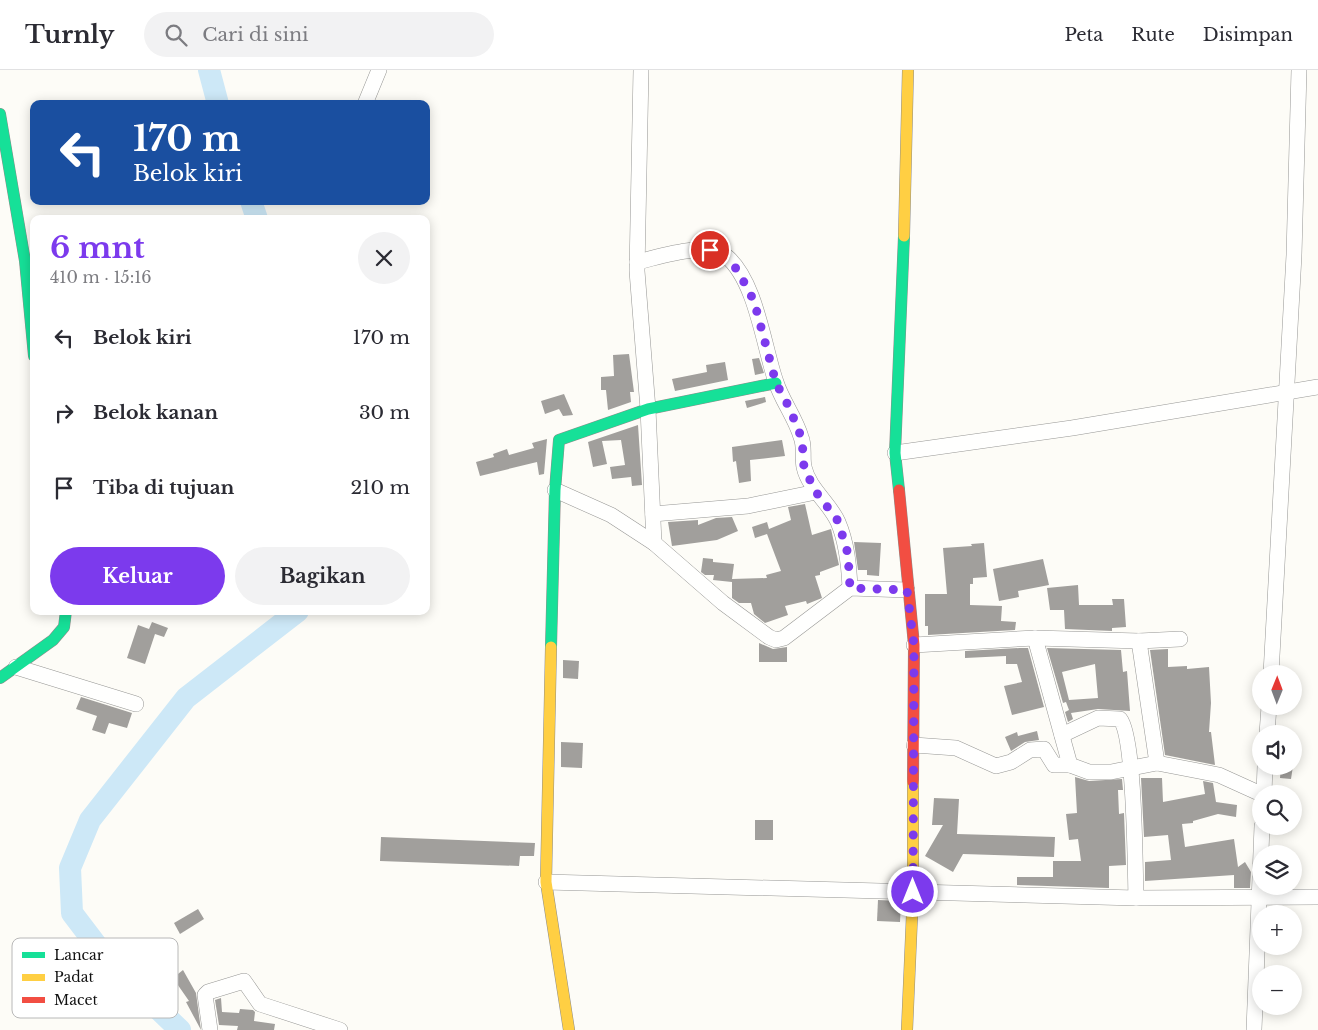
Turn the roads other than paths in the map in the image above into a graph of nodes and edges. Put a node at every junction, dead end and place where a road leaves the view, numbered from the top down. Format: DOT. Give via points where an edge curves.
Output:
graph roads {
  1 [pos="379,70"];
  2 [pos="641,70"];
  3 [pos="908,70"];
  4 [pos="1299,70"];
  5 [pos="367,100"];
  6 [pos="0,114"];
  7 [pos="637,262"];
  8 [pos="30,313"];
  9 [pos="776,383"];
  10 [pos="1318,387"];
  11 [pos="1287,392"];
  12 [pos="648,409"];
  13 [pos="895,452"];
  14 [pos="555,490"];
  15 [pos="816,492"];
  16 [pos="653,514"];
  17 [pos="654,543"];
  18 [pos="850,588"];
  19 [pos="907,590"];
  20 [pos="66,615"];
  21 [pos="1035,638"];
  22 [pos="1180,639"];
  23 [pos="1139,641"];
  24 [pos="914,645"];
  25 [pos="1272,665"];
  26 [pos="16,667"];
  27 [pos="0,678"];
  28 [pos="136,704"];
  29 [pos="1062,735"];
  30 [pos="914,745"];
  31 [pos="1157,763"];
  32 [pos="1070,765"];
  33 [pos="1130,769"];
  34 [pos="1252,790"];
  35 [pos="1262,835"];
  36 [pos="546,882"];
  37 [pos="913,892"];
  38 [pos="1318,897"];
  39 [pos="1136,898"];
  40 [pos="1258,898"];
  41 [pos="210,1030"];
  42 [pos="340,1030"];
  43 [pos="569,1030"];
  44 [pos="907,1030"];
  45 [pos="1254,1030"];
  1 -- 5 [label="street"];
  2 -- 7 [label="street"];
  3 -- 13 [label="street"];
  4 -- 11 [label="street"];
  6 -- 8 [label="street" via="25,260"];
  7 -- 9 [label="street" via="688,251 710,250 726,256 754,301"];
  7 -- 12 [label="street"];
  9 -- 12 [label="street"];
  9 -- 15 [label="street" via="802,439 804,468"];
  10 -- 11 [label="street"];
  11 -- 13 [label="street" via="1072,428"];
  11 -- 25 [label="street"];
  12 -- 14 [label="street" via="559,440"];
  12 -- 16 [label="street"];
  13 -- 19 [label="street"];
  14 -- 17 [label="street" via="611,516"];
  14 -- 36 [label="street"];
  15 -- 16 [label="street" via="748,506"];
  15 -- 18 [label="street" via="838,521 848,554"];
  16 -- 17 [label="street"];
  17 -- 18 [label="street" via="723,603 776,640 784,638"];
  18 -- 19 [label="street"];
  19 -- 24 [label="street"];
  20 -- 26 [label="street" via="64,627 53,640"];
  21 -- 23 [label="street"];
  21 -- 24 [label="street"];
  21 -- 29 [label="street"];
  22 -- 23 [label="street"];
  23 -- 31 [label="street"];
  24 -- 30 [label="street"];
  26 -- 27 [label="street"];
  26 -- 28 [label="street"];
  29 -- 32 [label="street"];
  29 -- 33 [label="street" via="1098,718 1120,719 1125,725"];
  30 -- 32 [label="street" via="956,748 996,766 1011,762 1030,750 1044,749 1054,765"];
  30 -- 37 [label="street"];
  31 -- 33 [label="street"];
  31 -- 34 [label="street" via="1219,776"];
  32 -- 33 [label="street" via="1089,772"];
  33 -- 39 [label="street"];
  35 -- 40 [label="street"];
  36 -- 37 [label="street"];
  36 -- 43 [label="street"];
  37 -- 39 [label="street"];
  37 -- 44 [label="street"];
  38 -- 40 [label="street"];
  39 -- 40 [label="street"];
  40 -- 45 [label="street"];
  41 -- 42 [label="street" via="205,995 244,981 260,1004"];
}
